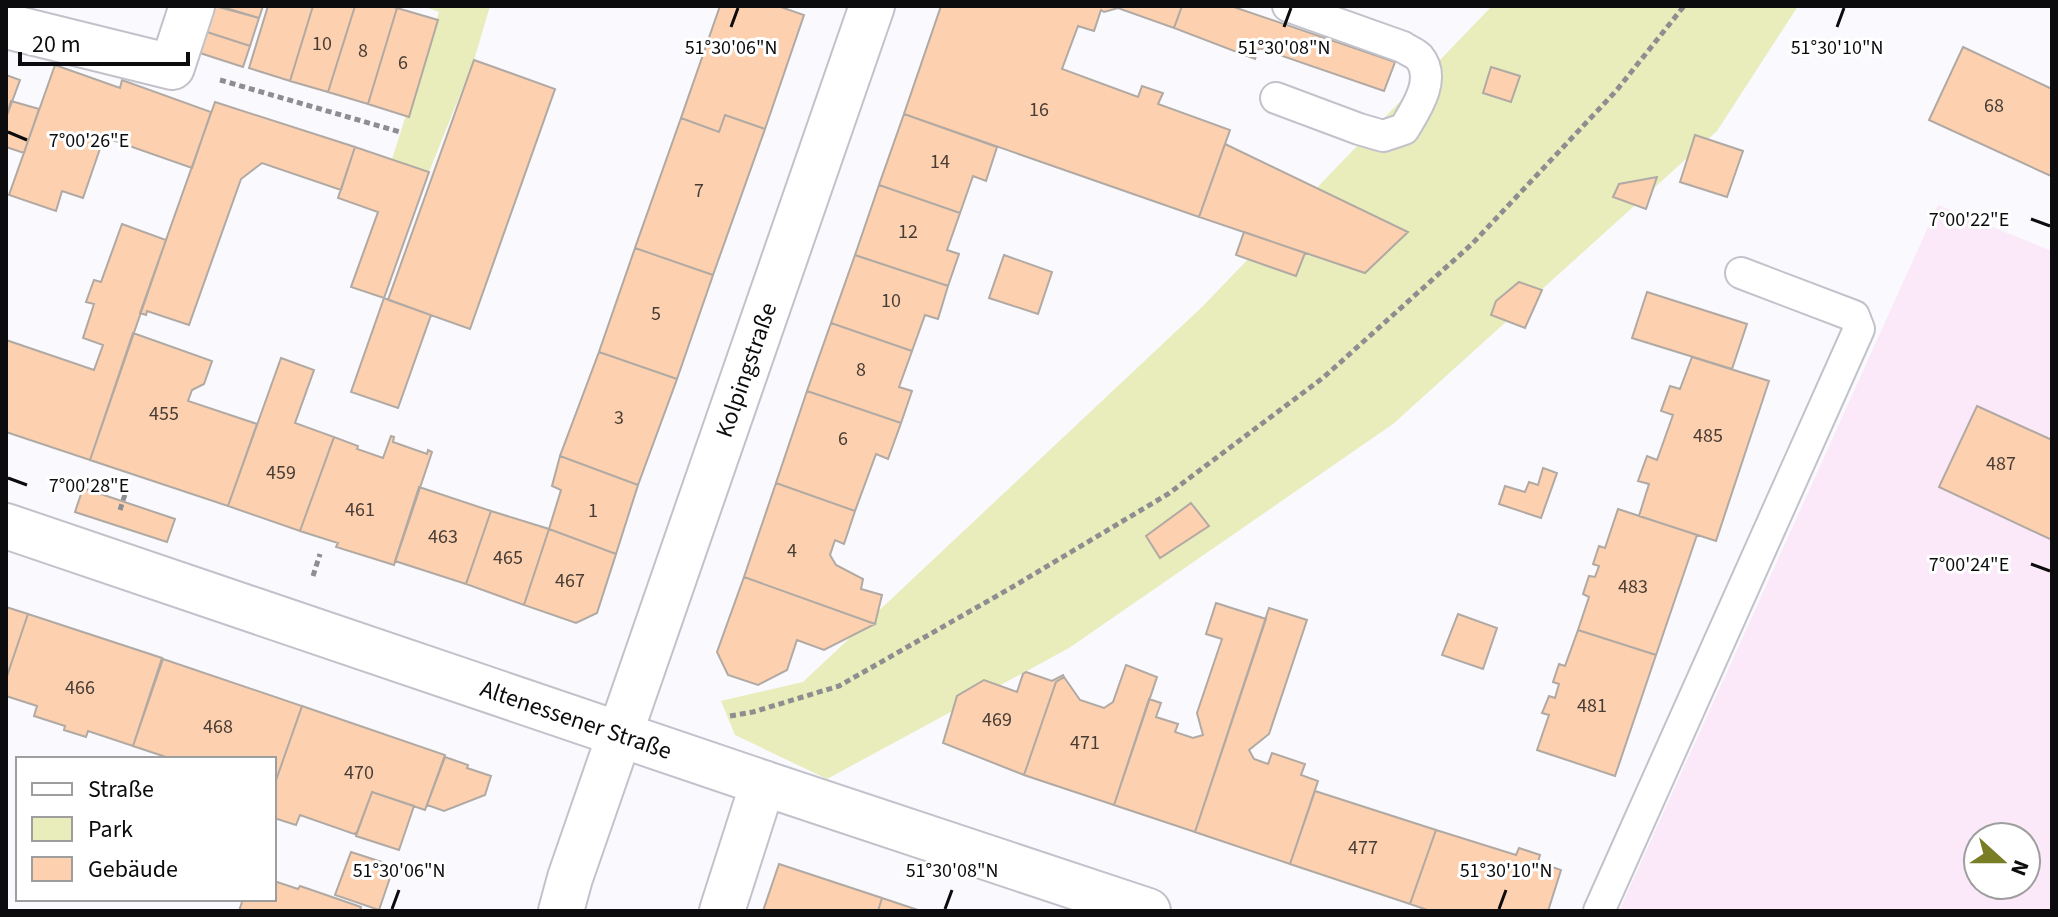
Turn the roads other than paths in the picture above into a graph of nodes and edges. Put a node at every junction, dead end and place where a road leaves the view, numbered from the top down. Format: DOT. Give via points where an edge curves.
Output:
graph roads {
  1 [pos="192,6"];
  2 [pos="872,6"];
  3 [pos="1288,6"];
  4 [pos="6,26"];
  5 [pos="1276,98"];
  6 [pos="1741,273"];
  7 [pos="6,526"];
  8 [pos="621,735"];
  9 [pos="763,783"];
  10 [pos="561,911"];
  11 [pos="722,911"];
  12 [pos="1148,911"];
  13 [pos="1599,911"];
  1 -- 4 [label="street" via="172,67"];
  2 -- 8 [label="street, Kolpingstraße"];
  3 -- 5 [label="lane" via="1403,47 1419,57 1427,74 1421,100 1404,129 1383,136"];
  6 -- 13 [label="lane" via="1854,316 1859,329"];
  7 -- 8 [label="street, Altenessener Straße"];
  8 -- 9 [label="street, Altenessener Straße"];
  8 -- 10 [label="street, Kolpingstraße"];
  9 -- 11 [label="street"];
  9 -- 12 [label="street, Altenessener Straße"];
}
